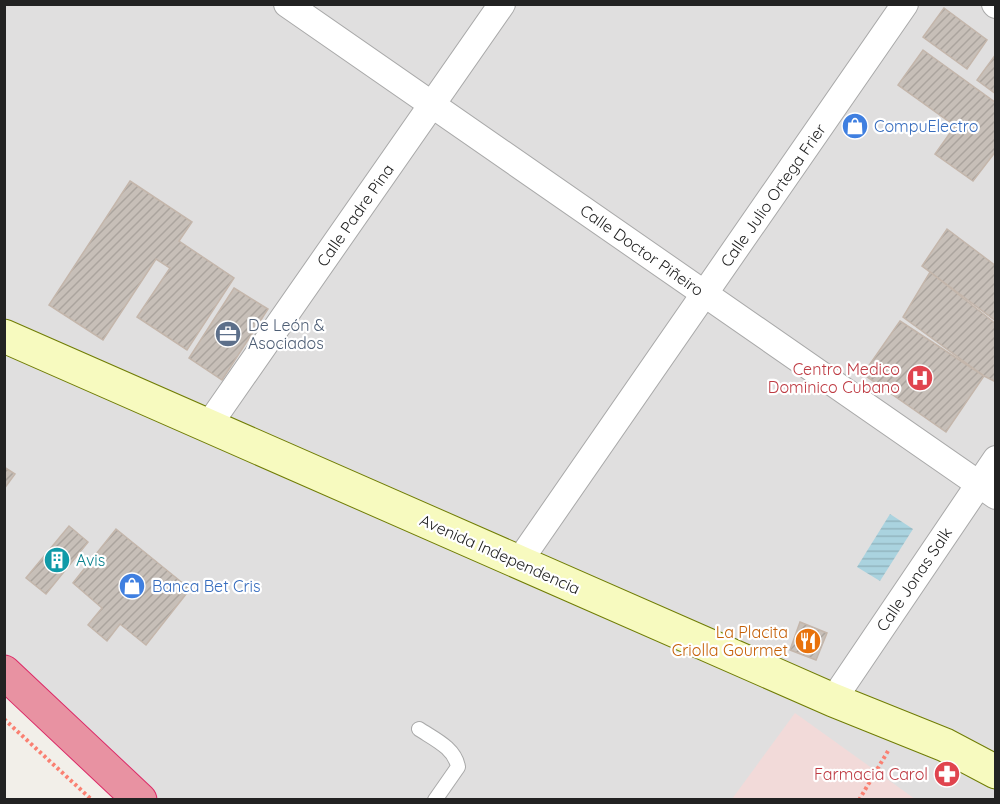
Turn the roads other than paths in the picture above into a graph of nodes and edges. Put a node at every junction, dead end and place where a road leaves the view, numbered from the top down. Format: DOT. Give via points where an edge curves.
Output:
graph roads {
  1 [pos="287,4"];
  2 [pos="502,4"];
  3 [pos="905,4"];
  4 [pos="432,105"];
  5 [pos="705,294"];
  6 [pos="4,336"];
  7 [pos="208,426"];
  8 [pos="996,459"];
  9 [pos="987,490"];
  10 [pos="518,562"];
  11 [pos="4,672"];
  12 [pos="4,700"];
  13 [pos="833,700"];
  14 [pos="419,729"];
  15 [pos="996,772"];
  16 [pos="110,800"];
  17 [pos="140,800"];
  18 [pos="435,800"];
  1 -- 4 [label="street, Calle Doctor Piñeiro"];
  2 -- 4 [label="street, Calle Padre Pina"];
  3 -- 5 [label="street, Calle Julio Ortega Frier"];
  4 -- 5 [label="street, Calle Doctor Piñeiro"];
  4 -- 7 [label="street, Calle Padre Pina"];
  5 -- 9 [label="street, Calle Doctor Piñeiro"];
  5 -- 10 [label="street, Calle Julio Ortega Frier"];
  6 -- 7 [label="main road, Avenida Independencia"];
  7 -- 10 [label="main road, Avenida Independencia"];
  8 -- 9 [label="street, Calle Jonas Salk"];
  9 -- 13 [label="street, Calle Jonas Salk"];
  10 -- 13 [label="main road, Avenida Independencia"];
  11 -- 17 [label="highway"];
  12 -- 16 [label="highway"];
  13 -- 15 [label="main road, Avenida Independencia" via="945,746"];
  14 -- 18 [label="lane" via="452,752 459,767"];
}
